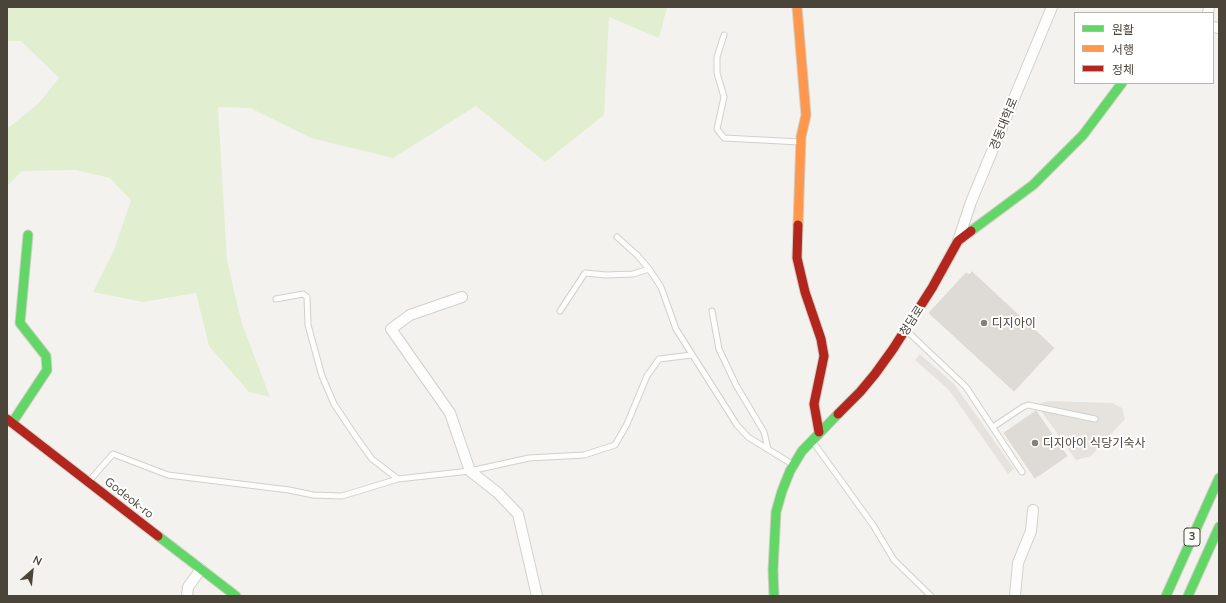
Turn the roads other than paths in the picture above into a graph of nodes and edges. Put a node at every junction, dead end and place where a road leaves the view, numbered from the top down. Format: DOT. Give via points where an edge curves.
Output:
graph roads {
  1 [pos="797,7"];
  2 [pos="1052,7"];
  3 [pos="724,35"];
  4 [pos="1121,84"];
  5 [pos="801,142"];
  6 [pos="28,235"];
  7 [pos="617,238"];
  8 [pos="958,241"];
  9 [pos="649,270"];
  10 [pos="462,297"];
  11 [pos="276,299"];
  12 [pos="560,311"];
  13 [pos="712,311"];
  14 [pos="906,330"];
  15 [pos="692,355"];
  16 [pos="1095,419"];
  17 [pos="10,421"];
  18 [pos="993,427"];
  19 [pos="819,432"];
  20 [pos="812,440"];
  21 [pos="768,449"];
  22 [pos="793,464"];
  23 [pos="470,471"];
  24 [pos="1022,472"];
  25 [pos="1219,478"];
  26 [pos="398,479"];
  27 [pos="88,481"];
  28 [pos="1033,510"];
  29 [pos="1199,521"];
  30 [pos="1219,528"];
  31 [pos="201,569"];
  32 [pos="1203,586"];
  33 [pos="187,596"];
  34 [pos="236,596"];
  35 [pos="537,596"];
  36 [pos="774,596"];
  37 [pos="931,596"];
  38 [pos="1016,596"];
  39 [pos="1157,596"];
  40 [pos="1166,596"];
  41 [pos="1188,596"];
  1 -- 5 [label="main road" via="806,115"];
  2 -- 8 [label="street, 경동대학로" via="971,202"];
  3 -- 5 [label="lane" via="717,57 717,73 724,97 717,129 724,138"];
  4 -- 8 [label="main road, 청담로" via="1083,135 1033,185"];
  5 -- 19 [label="main road" via="797,258 824,356 814,404"];
  6 -- 17 [label="main road" via="20,323 46,356 47,370"];
  7 -- 9 [label="lane" via="637,255"];
  8 -- 14 [label="main road, 청담로"];
  9 -- 12 [label="lane" via="632,274 585,273"];
  9 -- 15 [label="lane" via="661,287 676,329"];
  10 -- 23 [label="street" via="410,315 391,329 450,413"];
  11 -- 26 [label="lane" via="303,294 307,297 308,325 322,376 334,404 372,460"];
  13 -- 21 [label="lane" via="719,349 736,385 764,432"];
  14 -- 18 [label="lane" via="961,381"];
  14 -- 19 [label="main road, 청담로" via="860,392"];
  15 -- 21 [label="lane" via="736,425 748,437"];
  15 -- 23 [label="lane" via="659,359 655,363 615,445 584,455 529,458"];
  16 -- 18 [label="lane" via="1028,405"];
  17 -- 27 [label="main road, Godeok-ro"];
  18 -- 24 [label="lane"];
  19 -- 20 [label="main road, 청담로"];
  20 -- 22 [label="main road, 청담로"];
  20 -- 37 [label="lane" via="873,525 894,560"];
  21 -- 22 [label="lane"];
  22 -- 36 [label="main road, 청담로" via="776,512"];
  23 -- 26 [label="lane"];
  23 -- 35 [label="street" via="498,493 518,514"];
  25 -- 29 [label="main road, 3"];
  26 -- 27 [label="lane" via="342,496 313,495 168,475 113,454"];
  27 -- 31 [label="main road, Godeok-ro"];
  28 -- 38 [label="street" via="1031,531 1018,563"];
  29 -- 39 [label="main road"];
  29 -- 40 [label="main road, 3"];
  30 -- 32 [label="main road"];
  30 -- 41 [label="main road, 3"];
  31 -- 33 [label="street" via="188,587"];
  31 -- 34 [label="main road, Godeok-ro"];
}
